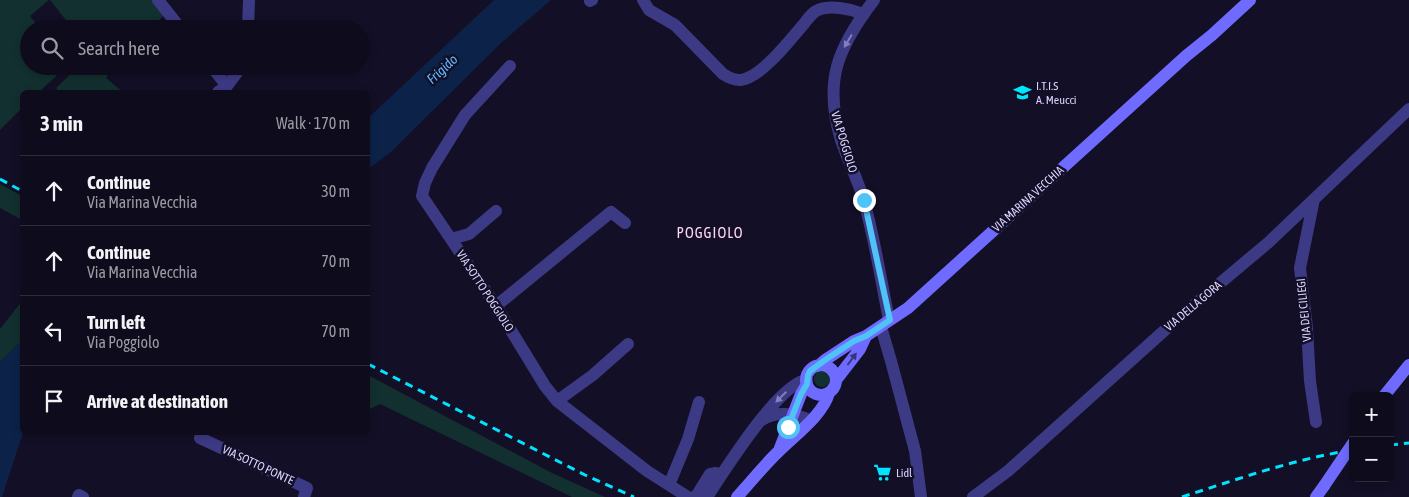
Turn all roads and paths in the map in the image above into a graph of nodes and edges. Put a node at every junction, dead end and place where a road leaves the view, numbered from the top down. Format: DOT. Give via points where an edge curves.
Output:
graph roads {
  1 [pos="158,0"];
  2 [pos="249,0"];
  3 [pos="643,0"];
  4 [pos="874,0"];
  5 [pos="1242,0"];
  6 [pos="1250,0"];
  7 [pos="864,14"];
  8 [pos="174,20"];
  9 [pos="248,20"];
  10 [pos="1186,56"];
  11 [pos="510,66"];
  12 [pos="216,75"];
  13 [pos="235,75"];
  14 [pos="223,89"];
  15 [pos="1409,109"];
  16 [pos="1314,199"];
  17 [pos="496,211"];
  18 [pos="625,223"];
  19 [pos="451,239"];
  20 [pos="496,306"];
  21 [pos="885,323"];
  22 [pos="866,336"];
  23 [pos="628,344"];
  24 [pos="1409,365"];
  25 [pos="818,366"];
  26 [pos="836,380"];
  27 [pos="807,382"];
  28 [pos="1387,392"];
  29 [pos="829,393"];
  30 [pos="557,401"];
  31 [pos="699,402"];
  32 [pos="793,415"];
  33 [pos="810,420"];
  34 [pos="760,421"];
  35 [pos="1316,422"];
  36 [pos="200,438"];
  37 [pos="1349,449"];
  38 [pos="778,451"];
  39 [pos="721,475"];
  40 [pos="669,485"];
  41 [pos="78,497"];
  42 [pos="83,497"];
  43 [pos="304,497"];
  44 [pos="688,497"];
  45 [pos="694,497"];
  46 [pos="707,497"];
  47 [pos="737,497"];
  48 [pos="921,497"];
  49 [pos="972,497"];
  50 [pos="1316,497"];
  1 -- 8 [label="street"];
  2 -- 9 [label="street"];
  3 -- 7 [label="street" via="649,10 675,25 732,80 742,80 758,73 816,11 843,9"];
  4 -- 7 [label="street, VIA POGGIOLO"];
  5 -- 10 [label="main road, VIA MARINA VECCHIA"];
  6 -- 10 [label="main road, VIA MARINA VECCHIA"];
  7 -- 21 [label="street, VIA POGGIOLO, one-way" via="841,51 835,72 833,104 842,141 864,200"];
  10 -- 21 [label="main road, VIA MARINA VECCHIA" via="908,308"];
  11 -- 19 [label="street, VIA SOTTO POGGIOLO" via="465,115 425,183 422,196"];
  12 -- 14 [label="street"];
  13 -- 14 [label="street"];
  15 -- 16 [label="street, VIA DELLA GORA"];
  16 -- 35 [label="street, VIA DEI CILIEGI" via="1300,268"];
  16 -- 49 [label="street, VIA DELLA GORA" via="1008,471"];
  17 -- 19 [label="street" via="469,234"];
  18 -- 20 [label="street" via="611,212"];
  19 -- 20 [label="street, VIA SOTTO POGGIOLO"];
  20 -- 30 [label="street, VIA SOTTO POGGIOLO"];
  21 -- 22 [label="main road, VIA MARINA VECCHIA"];
  21 -- 48 [label="street"];
  22 -- 25 [label="main road, VIA MARINA VECCHIA"];
  26 -- 22 [label="main road, VIA MARINA VECCHIA, one-way"];
  23 -- 30 [label="street"];
  24 -- 28 [label="main road"];
  25 -- 26 [label="main road" via="830,369"];
  25 -- 27 [label="main road" via="810,371"];
  26 -- 29 [label="main road" via="834,389"];
  27 -- 29 [label="main road" via="817,394"];
  27 -- 32 [label="main road"];
  27 -- 34 [label="street, one-way" via="797,383 781,396"];
  29 -- 33 [label="main road" via="824,405"];
  30 -- 40 [label="street, VIA SOTTO POGGIOLO"];
  31 -- 40 [label="street"];
  32 -- 33 [label="street"];
  32 -- 34 [label="street" via="777,414"];
  32 -- 38 [label="main road"];
  33 -- 38 [label="main road"];
  34 -- 39 [label="street"];
  36 -- 43 [label="street, VIA SOTTO PONTE" via="307,488"];
  37 -- 50 [label="main road, bridge"];
  38 -- 47 [label="main road"];
  39 -- 45 [label="street" via="710,474"];
  39 -- 46 [label="street"];
  40 -- 44 [label="street, VIA SOTTO POGGIOLO"];
  41 -- 42 [label="street"];
}
